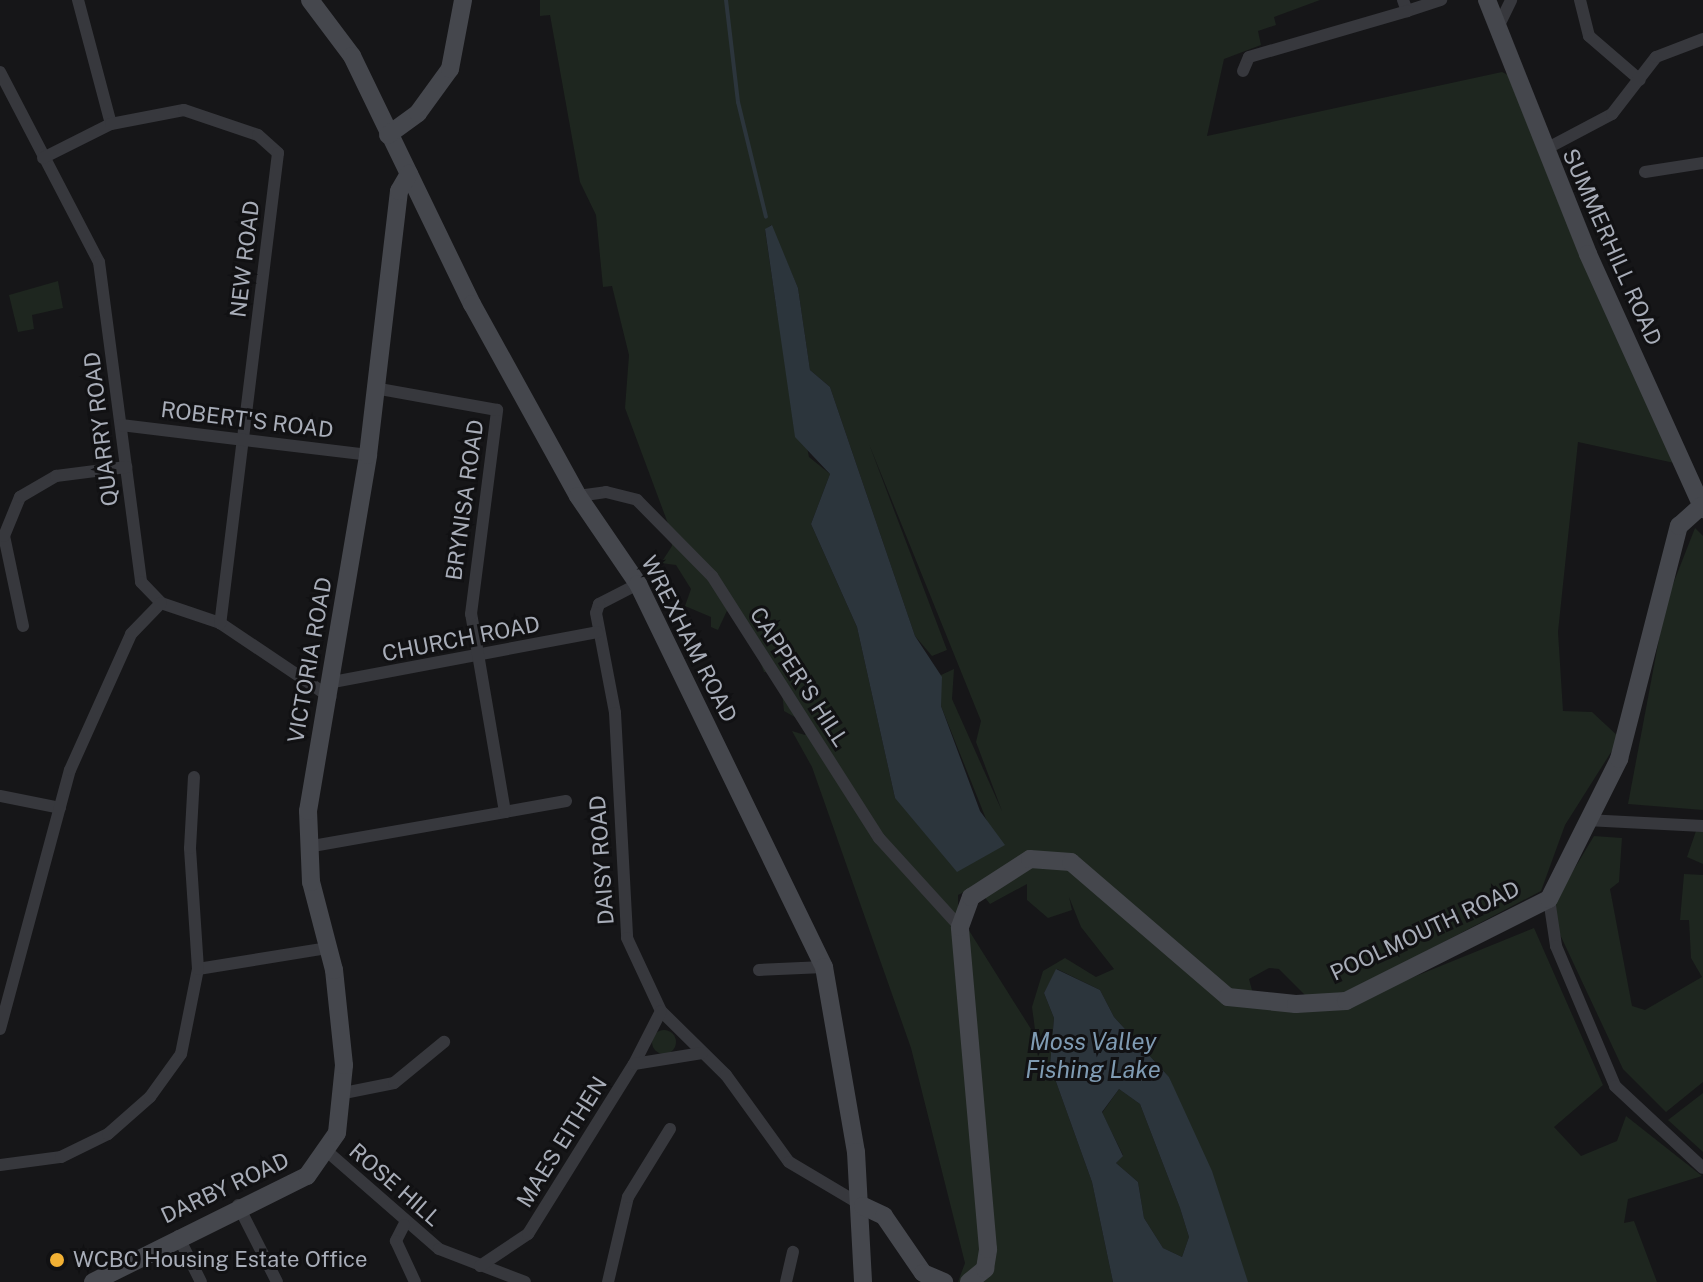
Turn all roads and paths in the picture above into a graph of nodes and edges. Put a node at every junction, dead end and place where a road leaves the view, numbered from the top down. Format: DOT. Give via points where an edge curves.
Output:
graph roads {
  1 [pos="78,0"];
  2 [pos="310,0"];
  3 [pos="463,0"];
  4 [pos="1441,0"];
  5 [pos="1487,0"];
  6 [pos="1511,0"];
  7 [pos="1580,0"];
  8 [pos="1405,6"];
  9 [pos="1498,27"];
  10 [pos="1703,39"];
  11 [pos="1243,71"];
  12 [pos="0,72"];
  13 [pos="1640,80"];
  14 [pos="111,124"];
  15 [pos="388,135"];
  16 [pos="1544,150"];
  17 [pos="43,158"];
  18 [pos="1703,163"];
  19 [pos="1645,172"];
  20 [pos="409,174"];
  21 [pos="375,388"];
  22 [pos="121,425"];
  23 [pos="244,441"];
  24 [pos="368,455"];
  25 [pos="126,467"];
  26 [pos="578,496"];
  27 [pos="1702,508"];
  28 [pos="2,536"];
  29 [pos="638,584"];
  30 [pos="161,603"];
  31 [pos="220,623"];
  32 [pos="23,626"];
  33 [pos="597,632"];
  34 [pos="480,658"];
  35 [pos="331,690"];
  36 [pos="194,777"];
  37 [pos="0,796"];
  38 [pos="566,801"];
  39 [pos="60,808"];
  40 [pos="505,812"];
  41 [pos="1586,820"];
  42 [pos="1703,826"];
  43 [pos="307,847"];
  44 [pos="1549,899"];
  45 [pos="960,927"];
  46 [pos="328,948"];
  47 [pos="824,967"];
  48 [pos="198,969"];
  49 [pos="759,970"];
  50 [pos="661,1011"];
  51 [pos="3,1014"];
  52 [pos="0,1029"];
  53 [pos="444,1042"];
  54 [pos="702,1053"];
  55 [pos="634,1064"];
  56 [pos="344,1093"];
  57 [pos="670,1129"];
  58 [pos="329,1153"];
  59 [pos="0,1165"];
  60 [pos="1703,1168"];
  61 [pos="238,1205"];
  62 [pos="863,1206"];
  63 [pos="404,1225"];
  64 [pos="178,1236"];
  65 [pos="793,1252"];
  66 [pos="480,1266"];
  67 [pos="93,1282"];
  68 [pos="201,1282"];
  69 [pos="277,1282"];
  70 [pos="415,1282"];
  71 [pos="525,1282"];
  72 [pos="608,1282"];
  73 [pos="786,1282"];
  74 [pos="863,1282"];
  75 [pos="944,1282"];
  76 [pos="969,1282"];
  1 -- 14 [label="street"];
  2 -- 15 [label="street, WREXHAM ROAD" via="352,56"];
  3 -- 15 [label="street" via="450,69 418,113"];
  4 -- 8 [label="street"];
  5 -- 9 [label="street, SUMMERHILL ROAD"];
  6 -- 9 [label="street"];
  7 -- 13 [label="street" via="1589,36"];
  8 -- 11 [label="street" via="1249,57"];
  9 -- 16 [label="street, SUMMERHILL ROAD"];
  10 -- 13 [label="street" via="1656,57"];
  12 -- 17 [label="street, QUARRY ROAD"];
  13 -- 16 [label="street" via="1597,125"];
  14 -- 17 [label="street, NEW ROAD"];
  14 -- 23 [label="street, NEW ROAD" via="184,110 258,135 278,153"];
  15 -- 20 [label="street, WREXHAM ROAD"];
  16 -- 27 [label="street, SUMMERHILL ROAD"];
  17 -- 22 [label="street, QUARRY ROAD" via="99,262"];
  18 -- 19 [label="street"];
  20 -- 21 [label="street, VICTORIA ROAD" via="399,194"];
  20 -- 26 [label="street, WREXHAM ROAD"];
  21 -- 24 [label="street, VICTORIA ROAD"];
  21 -- 34 [label="street, BRYNISA ROAD" via="497,410 475,545 471,614"];
  22 -- 23 [label="street, ROBERT'S ROAD"];
  22 -- 25 [label="street, QUARRY ROAD"];
  23 -- 24 [label="street, ROBERT'S ROAD"];
  23 -- 31 [label="street, NEW ROAD"];
  24 -- 35 [label="street, VICTORIA ROAD"];
  25 -- 28 [label="street" via="38,483 20,497"];
  25 -- 30 [label="street, QUARRY ROAD" via="138,571"];
  26 -- 29 [label="street, WREXHAM ROAD"];
  26 -- 45 [label="street, CAPPER'S HILL" via="606,492 637,500 712,576 879,838"];
  27 -- 41 [label="street, POOLMOUTH ROAD" via="1679,526 1634,715"];
  28 -- 32 [label="street"];
  29 -- 33 [label="street" via="599,604"];
  29 -- 47 [label="street, WREXHAM ROAD"];
  30 -- 31 [label="street"];
  30 -- 39 [label="street" via="131,634"];
  31 -- 35 [label="street"];
  33 -- 34 [label="street, CHURCH ROAD"];
  33 -- 50 [label="street, DAISY ROAD" via="615,713 621,908"];
  34 -- 35 [label="street, CHURCH ROAD"];
  34 -- 40 [label="street, BRYNISA ROAD"];
  35 -- 43 [label="street, VICTORIA ROAD"];
  36 -- 48 [label="street" via="190,848"];
  37 -- 39 [label="street"];
  38 -- 40 [label="street"];
  39 -- 51 [label="street"];
  40 -- 43 [label="street"];
  41 -- 42 [label="street"];
  41 -- 44 [label="street, POOLMOUTH ROAD"];
  43 -- 46 [label="street, VICTORIA ROAD"];
  44 -- 45 [label="street, POOLMOUTH ROAD" via="1346,1001 1296,1004 1228,997 1071,862 1030,859 996,878 971,897"];
  44 -- 60 [label="street" via="1556,946 1602,1060 1641,1113"];
  45 -- 76 [label="street" via="988,1249 985,1269"];
  46 -- 48 [label="street"];
  46 -- 56 [label="street, VICTORIA ROAD"];
  47 -- 49 [label="street"];
  47 -- 62 [label="street, WREXHAM ROAD"];
  48 -- 59 [label="street" via="181,1054 150,1097 108,1134 61,1157"];
  50 -- 54 [label="street, DAISY ROAD"];
  50 -- 55 [label="street, MAES EITHEN"];
  51 -- 52 [label="street"];
  53 -- 56 [label="street" via="394,1083"];
  54 -- 55 [label="street, MAES EITHEN"];
  54 -- 62 [label="street, DAISY ROAD" via="797,1170"];
  55 -- 66 [label="street, MAES EITHEN" via="528,1234"];
  56 -- 58 [label="street, VICTORIA ROAD"];
  57 -- 72 [label="street" via="628,1197"];
  58 -- 61 [label="street, DARBY ROAD" via="307,1176"];
  58 -- 63 [label="street, ROSE HILL"];
  61 -- 64 [label="street, DARBY ROAD"];
  61 -- 69 [label="street"];
  62 -- 74 [label="street, WREXHAM ROAD"];
  62 -- 75 [label="street" via="884,1216 916,1264"];
  63 -- 66 [label="street, ROSE HILL"];
  63 -- 70 [label="street" via="396,1241"];
  64 -- 67 [label="street, DARBY ROAD"];
  64 -- 68 [label="street"];
  65 -- 73 [label="street"];
  66 -- 71 [label="street, ROSE HILL"];
}
